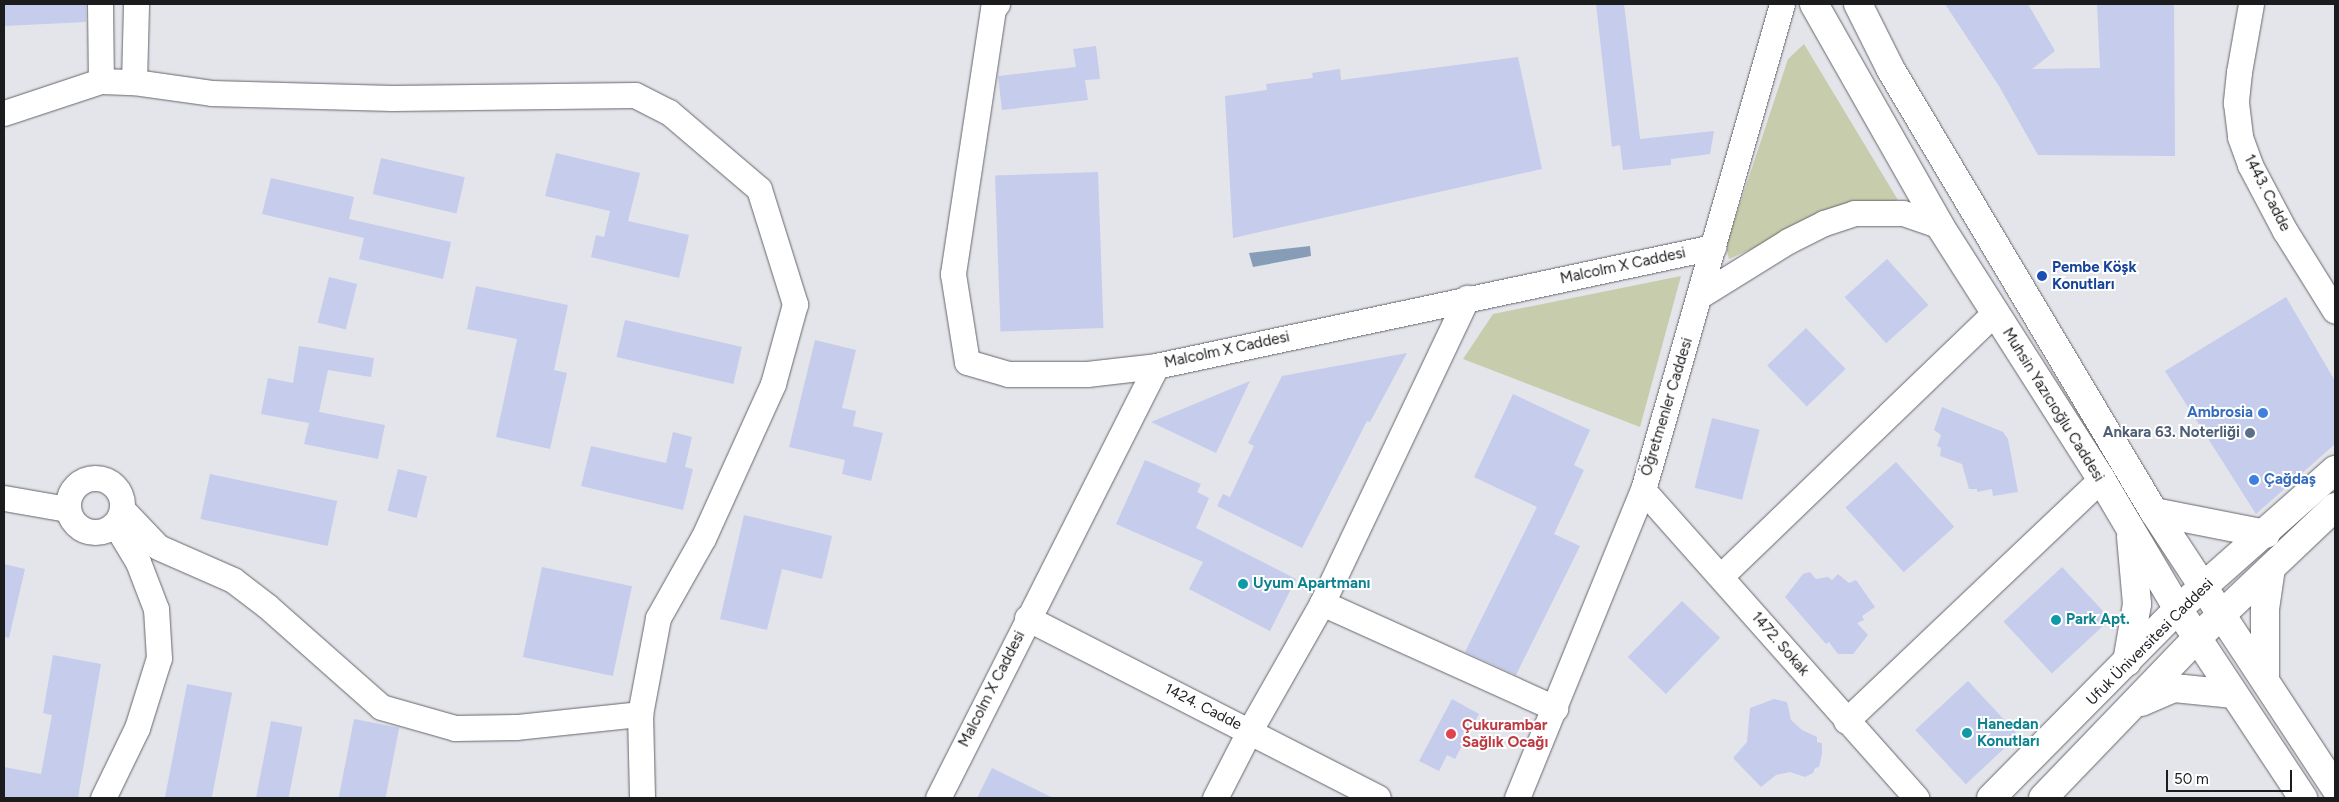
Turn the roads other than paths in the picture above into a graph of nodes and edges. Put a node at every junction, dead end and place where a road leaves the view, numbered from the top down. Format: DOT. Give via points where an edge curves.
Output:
graph roads {
  1 [pos="100,4"];
  2 [pos="136,4"];
  3 [pos="997,4"];
  4 [pos="1782,4"];
  5 [pos="1814,4"];
  6 [pos="1858,4"];
  7 [pos="2251,4"];
  8 [pos="101,81"];
  9 [pos="134,82"];
  10 [pos="4,113"];
  11 [pos="1940,226"];
  12 [pos="1713,247"];
  13 [pos="1701,295"];
  14 [pos="1467,298"];
  15 [pos="2335,311"];
  16 [pos="1994,313"];
  17 [pos="1156,366"];
  18 [pos="2335,470"];
  19 [pos="2101,479"];
  20 [pos="1643,490"];
  21 [pos="4,498"];
  22 [pos="2335,507"];
  23 [pos="67,509"];
  24 [pos="2154,512"];
  25 [pos="119,516"];
  26 [pos="2130,530"];
  27 [pos="2266,534"];
  28 [pos="2271,568"];
  29 [pos="1722,576"];
  30 [pos="2204,587"];
  31 [pos="1322,603"];
  32 [pos="2178,609"];
  33 [pos="2222,614"];
  34 [pos="1027,618"];
  35 [pos="2198,637"];
  36 [pos="2127,662"];
  37 [pos="2265,680"];
  38 [pos="2234,694"];
  39 [pos="2133,705"];
  40 [pos="1555,708"];
  41 [pos="640,714"];
  42 [pos="1846,721"];
  43 [pos="1250,730"];
  44 [pos="2335,788"];
  45 [pos="104,798"];
  46 [pos="642,798"];
  47 [pos="938,798"];
  48 [pos="1215,798"];
  49 [pos="1378,798"];
  50 [pos="1517,798"];
  51 [pos="1916,798"];
  52 [pos="1991,798"];
  53 [pos="2043,798"];
  54 [pos="2303,798"];
  1 -- 8 [label="street"];
  2 -- 9 [label="street"];
  3 -- 17 [label="street" via="993,9 952,274 968,362 1008,374 1087,374"];
  4 -- 12 [label="street, Öğretmenler Caddesi"];
  5 -- 11 [label="main road, Muhsin Yazıcıoğlu Caddesi"];
  6 -- 24 [label="main road, Muhsin Yazıcıoğlu Caddesi" via="1891,70"];
  7 -- 15 [label="street, 1443. Cadde" via="2236,104 2240,136 2250,165 2285,231"];
  8 -- 9 [label="street"];
  8 -- 10 [label="street"];
  9 -- 41 [label="street" via="212,93 373,98 635,95 669,112 759,190 795,304 773,384 703,538 658,618"];
  11 -- 13 [label="street" via="1902,213 1854,213 1824,223 1788,241"];
  11 -- 16 [label="main road, Muhsin Yazıcıoğlu Caddesi"];
  12 -- 13 [label="street, Öğretmenler Caddesi"];
  12 -- 14 [label="street, Malcolm X Caddesi"];
  13 -- 20 [label="street, Öğretmenler Caddesi"];
  14 -- 17 [label="street, Malcolm X Caddesi"];
  14 -- 31 [label="street"];
  16 -- 19 [label="main road, Muhsin Yazıcıoğlu Caddesi"];
  16 -- 29 [label="street"];
  17 -- 34 [label="street, Malcolm X Caddesi"];
  18 -- 27 [label="main road, Ufuk Üniversitesi Caddesi"];
  19 -- 26 [label="main road, Muhsin Yazıcıoğlu Caddesi"];
  19 -- 42 [label="street"];
  20 -- 29 [label="street, 1472. Sokak"];
  20 -- 40 [label="street, Öğretmenler Caddesi"];
  21 -- 23 [label="street"];
  22 -- 28 [label="main road, Ufuk Üniversitesi Caddesi"];
  23 -- 25 [label="street" via="73,523 86,532 102,532"];
  23 -- 25 [label="street" via="71,490 86,479 106,480 119,492"];
  24 -- 27 [label="main road"];
  24 -- 30 [label="main road, Muhsin Yazıcıoğlu Caddesi"];
  25 -- 41 [label="street" via="158,547 233,580 381,707 455,728 516,726"];
  25 -- 45 [label="street" via="156,609 159,658 138,728"];
  26 -- 32 [label="main road, Muhsin Yazıcıoğlu Caddesi"];
  26 -- 36 [label="main road" via="2137,604"];
  27 -- 30 [label="main road, Ufuk Üniversitesi Caddesi"];
  28 -- 33 [label="main road, Ufuk Üniversitesi Caddesi"];
  28 -- 37 [label="main road" via="2264,609"];
  29 -- 42 [label="street, 1472. Sokak"];
  30 -- 32 [label="main road, Ufuk Üniversitesi Caddesi"];
  30 -- 33 [label="main road, Muhsin Yazıcıoğlu Caddesi"];
  31 -- 40 [label="street"];
  31 -- 43 [label="street"];
  32 -- 35 [label="main road, Muhsin Yazıcıoğlu Caddesi"];
  32 -- 36 [label="main road, Ufuk Üniversitesi Caddesi"];
  33 -- 35 [label="main road, Ufuk Üniversitesi Caddesi"];
  33 -- 37 [label="main road, Muhsin Yazıcıoğlu Caddesi"];
  34 -- 43 [label="street, 1424. Cadde"];
  34 -- 47 [label="street, Malcolm X Caddesi"];
  35 -- 38 [label="main road, Muhsin Yazıcıoğlu Caddesi"];
  35 -- 39 [label="main road, Ufuk Üniversitesi Caddesi"];
  36 -- 52 [label="main road, Ufuk Üniversitesi Caddesi"];
  37 -- 44 [label="main road, Muhsin Yazıcıoğlu Caddesi"];
  38 -- 39 [label="main road" via="2174,688"];
  38 -- 54 [label="main road, Muhsin Yazıcıoğlu Caddesi"];
  39 -- 53 [label="main road, Ufuk Üniversitesi Caddesi"];
  40 -- 50 [label="street, Öğretmenler Caddesi"];
  41 -- 46 [label="street"];
  42 -- 51 [label="street, 1472. Sokak"];
  43 -- 48 [label="street"];
  43 -- 49 [label="street, 1424. Cadde"];
}
